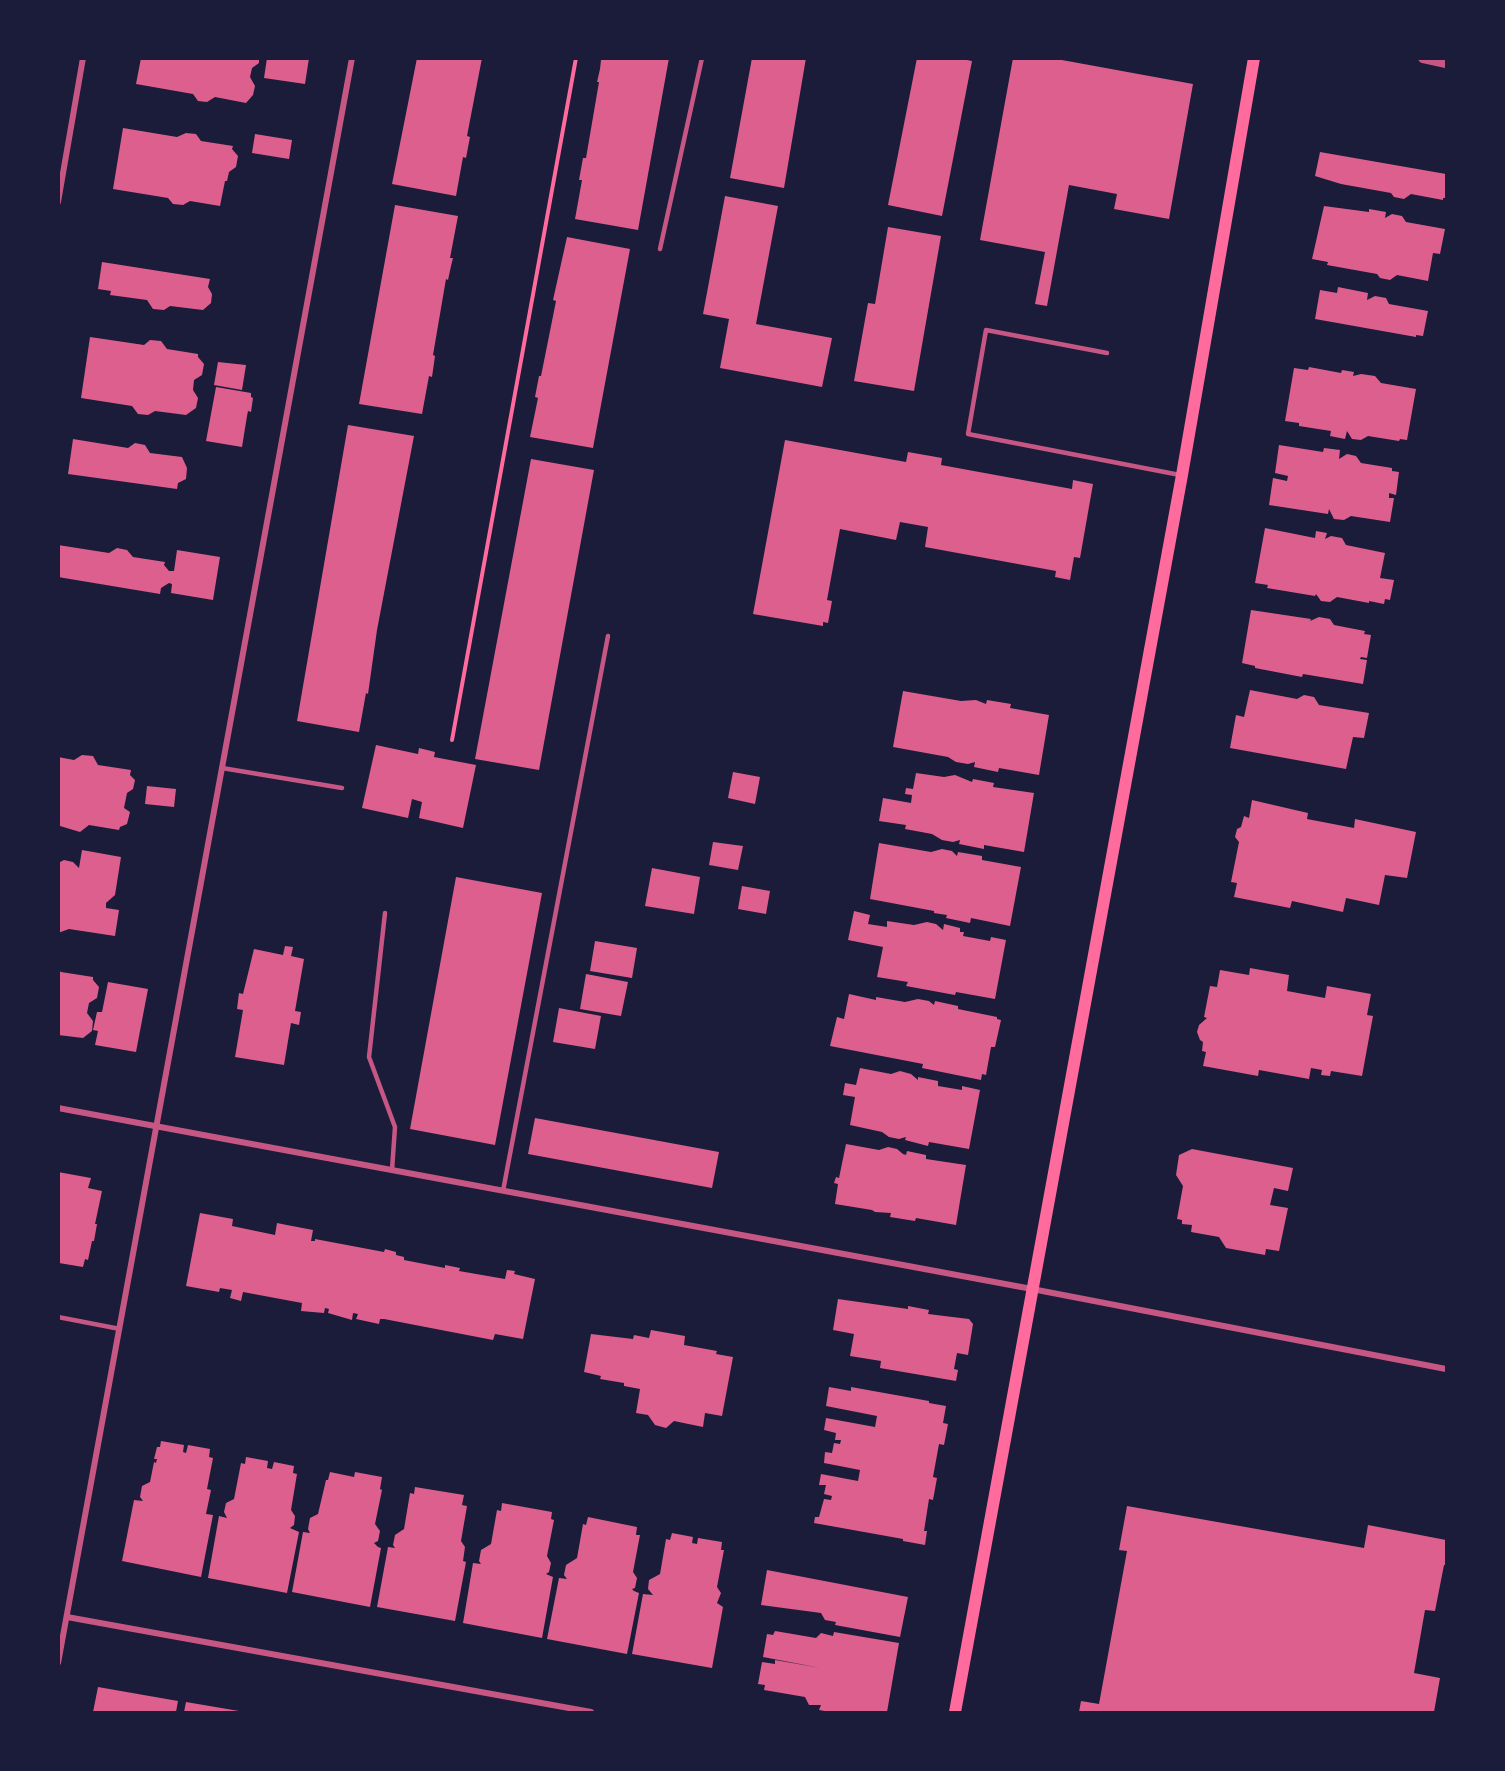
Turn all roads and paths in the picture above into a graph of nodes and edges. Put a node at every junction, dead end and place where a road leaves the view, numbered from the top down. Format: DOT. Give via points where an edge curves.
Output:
graph roads {
  1 [pos="83,58"];
  2 [pos="352,58"];
  3 [pos="576,58"];
  4 [pos="702,58"];
  5 [pos="1254,58"];
  6 [pos="1424,58"];
  7 [pos="1446,63"];
  8 [pos="58,202"];
  9 [pos="660,249"];
  10 [pos="1107,353"];
  11 [pos="1182,476"];
  12 [pos="608,636"];
  13 [pos="452,740"];
  14 [pos="222,768"];
  15 [pos="342,788"];
  16 [pos="385,913"];
  17 [pos="58,1108"];
  18 [pos="157,1126"];
  19 [pos="392,1170"];
  20 [pos="503,1191"];
  21 [pos="1032,1289"];
  22 [pos="58,1317"];
  23 [pos="120,1329"];
  24 [pos="1446,1369"];
  25 [pos="67,1617"];
  26 [pos="58,1663"];
  27 [pos="591,1713"];
  28 [pos="955,1713"];
  1 -- 8 [label="street"];
  2 -- 14 [label="street"];
  3 -- 13 [label="path"];
  4 -- 9 [label="lane"];
  5 -- 11 [label="main road"];
  6 -- 7 [label="street"];
  10 -- 11 [label="lane" via="986,330 968,434"];
  11 -- 21 [label="main road"];
  12 -- 20 [label="lane"];
  14 -- 15 [label="lane"];
  14 -- 18 [label="street"];
  16 -- 19 [label="lane" via="369,1057 394,1127"];
  17 -- 18 [label="street"];
  18 -- 19 [label="street"];
  18 -- 23 [label="street"];
  19 -- 20 [label="street"];
  20 -- 21 [label="street"];
  21 -- 24 [label="street"];
  21 -- 28 [label="main road"];
  22 -- 23 [label="lane"];
  23 -- 25 [label="street"];
  25 -- 26 [label="street"];
  25 -- 27 [label="street"];
}
